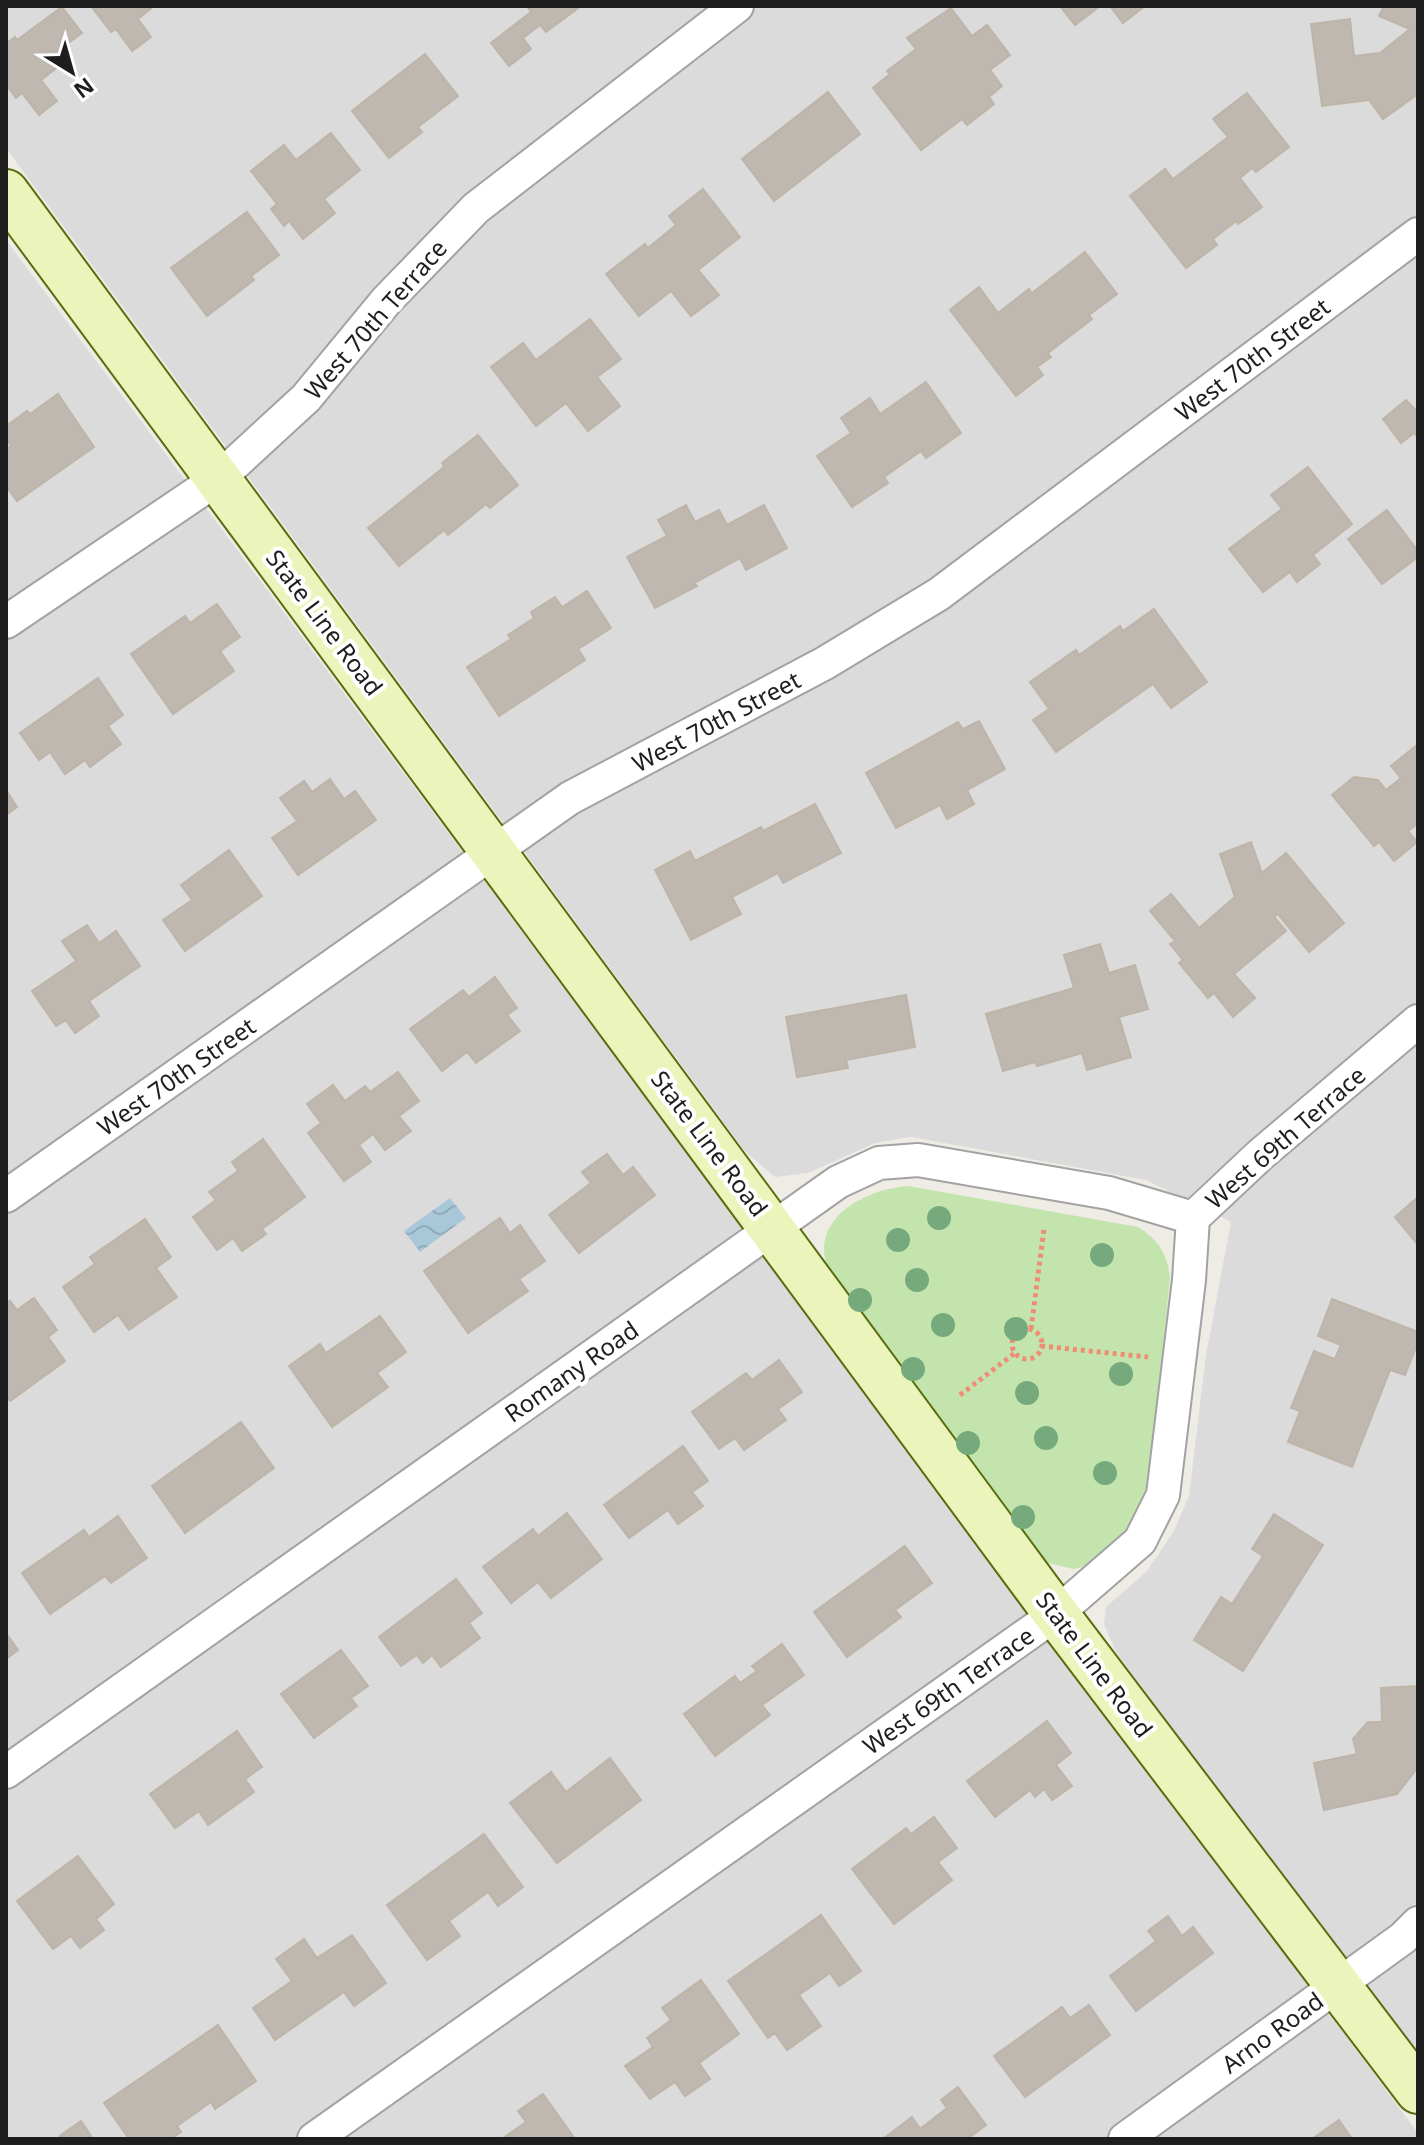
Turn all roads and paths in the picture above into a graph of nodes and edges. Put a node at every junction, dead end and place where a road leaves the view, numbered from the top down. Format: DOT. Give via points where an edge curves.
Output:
graph roads {
  1 [pos="737,6"];
  2 [pos="6,192"];
  3 [pos="1418,234"];
  4 [pos="219,478"];
  5 [pos="6,622"];
  6 [pos="494,850"];
  7 [pos="1418,1021"];
  8 [pos="6,1196"];
  9 [pos="1193,1218"];
  10 [pos="775,1229"];
  11 [pos="1044,1229"];
  12 [pos="1031,1329"];
  13 [pos="1041,1346"];
  14 [pos="1015,1353"];
  15 [pos="1153,1357"];
  16 [pos="960,1395"];
  17 [pos="1056,1614"];
  18 [pos="6,1772"];
  19 [pos="1418,1923"];
  20 [pos="1338,1984"];
  21 [pos="1418,2091"];
  22 [pos="314,2139"];
  23 [pos="1125,2139"];
  1 -- 4 [label="street, West 70th Terrace" via="476,208 386,301 306,398"];
  2 -- 4 [label="main road, State Line Road"];
  3 -- 6 [label="street, West 70th Street" via="939,594 825,663 570,798"];
  4 -- 5 [label="street, West 70th Terrace"];
  4 -- 6 [label="main road, State Line Road"];
  6 -- 8 [label="street, West 70th Street"];
  6 -- 10 [label="main road, State Line Road"];
  7 -- 9 [label="street, West 69th Terrace"];
  9 -- 10 [label="street, Romany Road" via="1109,1193 918,1160 879,1163 838,1182"];
  9 -- 17 [label="street, West 69th Terrace" via="1163,1495 1140,1541"];
  10 -- 17 [label="main road, State Line Road"];
  10 -- 18 [label="street, Romany Road"];
  11 -- 12 [label="path"];
  12 -- 13 [label="path"];
  12 -- 14 [label="path" via="1014,1336"];
  13 -- 14 [label="path" via="1031,1358"];
  13 -- 15 [label="path"];
  14 -- 16 [label="path"];
  17 -- 20 [label="main road, State Line Road"];
  17 -- 22 [label="street, West 69th Terrace"];
  19 -- 20 [label="street, Arno Road"];
  20 -- 21 [label="main road, State Line Road"];
  20 -- 23 [label="street, Arno Road"];
}
